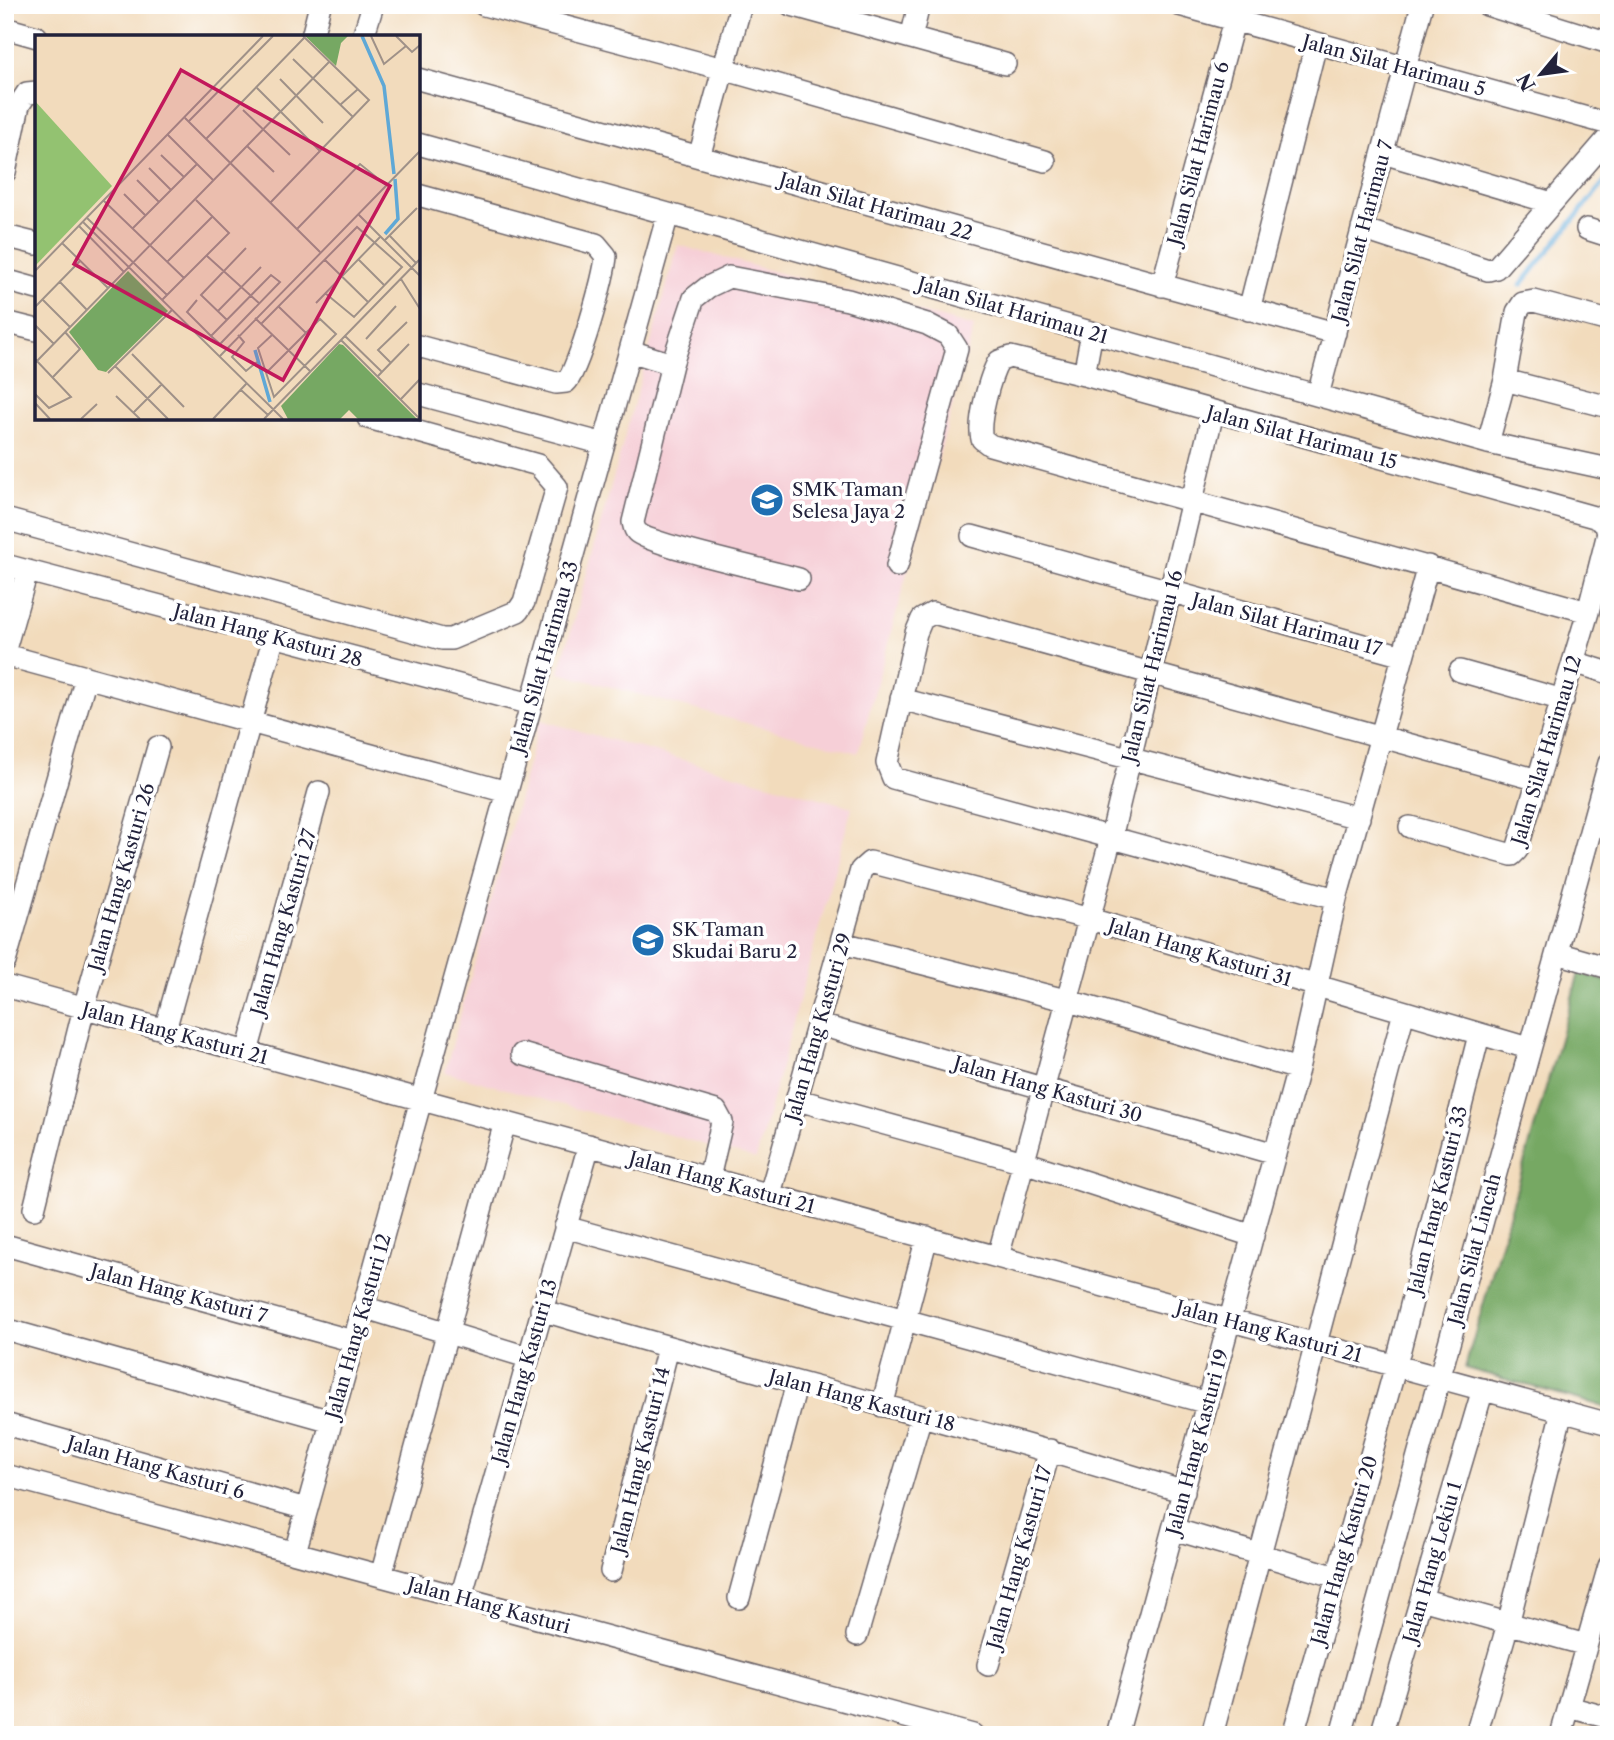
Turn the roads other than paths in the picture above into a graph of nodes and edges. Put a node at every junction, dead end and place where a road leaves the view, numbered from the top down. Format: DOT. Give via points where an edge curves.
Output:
graph roads {
  1 [pos="320,5"];
  2 [pos="373,5"];
  3 [pos="484,5"];
  4 [pos="741,5"];
  5 [pos="791,5"];
  6 [pos="919,5"];
  7 [pos="1179,5"];
  8 [pos="1422,5"];
  9 [pos="1487,5"];
  10 [pos="839,12"];
  11 [pos="1234,21"];
  12 [pos="6,31"];
  13 [pos="312,35"];
  14 [pos="364,35"];
  15 [pos="35,37"];
  16 [pos="911,38"];
  17 [pos="1609,43"];
  18 [pos="1316,44"];
  19 [pos="1005,64"];
  20 [pos="1406,67"];
  21 [pos="723,69"];
  22 [pos="420,80"];
  23 [pos="35,92"];
  24 [pos="1609,124"];
  25 [pos="1609,138"];
  26 [pos="420,145"];
  27 [pos="1383,153"];
  28 [pos="699,157"];
  29 [pos="1045,161"];
  30 [pos="5,172"];
  31 [pos="420,196"];
  32 [pos="1552,202"];
  33 [pos="668,214"];
  34 [pos="1362,229"];
  35 [pos="1587,229"];
  36 [pos="5,236"];
  37 [pos="1609,236"];
  38 [pos="35,244"];
  39 [pos="5,280"];
  40 [pos="1162,286"];
  41 [pos="35,288"];
  42 [pos="1249,310"];
  43 [pos="1609,321"];
  44 [pos="5,322"];
  45 [pos="35,330"];
  46 [pos="1092,332"];
  47 [pos="1335,334"];
  48 [pos="420,347"];
  49 [pos="630,351"];
  50 [pos="672,364"];
  51 [pos="1084,375"];
  52 [pos="1505,380"];
  53 [pos="420,395"];
  54 [pos="1318,396"];
  55 [pos="1609,407"];
  56 [pos="1213,413"];
  57 [pos="375,420"];
  58 [pos="1488,443"];
  59 [pos="604,444"];
  60 [pos="1609,469"];
  61 [pos="1193,499"];
  62 [pos="5,519"];
  63 [pos="1605,523"];
  64 [pos="972,536"];
  65 [pos="5,565"];
  66 [pos="897,566"];
  67 [pos="1427,566"];
  68 [pos="27,572"];
  69 [pos="799,579"];
  70 [pos="1170,592"];
  71 [pos="1588,612"];
  72 [pos="274,636"];
  73 [pos="5,649"];
  74 [pos="5,655"];
  75 [pos="1403,656"];
  76 [pos="1574,663"];
  77 [pos="1460,671"];
  78 [pos="1151,673"];
  79 [pos="1609,673"];
  80 [pos="86,677"];
  81 [pos="901,699"];
  82 [pos="1563,700"];
  83 [pos="531,704"];
  84 [pos="249,722"];
  85 [pos="1381,737"];
  86 [pos="158,747"];
  87 [pos="1129,758"];
  88 [pos="1609,763"];
  89 [pos="1538,780"];
  90 [pos="319,792"];
  91 [pos="507,792"];
  92 [pos="1359,818"];
  93 [pos="1410,827"];
  94 [pos="1111,838"];
  95 [pos="870,862"];
  96 [pos="1336,900"];
  97 [pos="1090,919"];
  98 [pos="842,943"];
  99 [pos="1556,953"];
  100 [pos="5,962"];
  101 [pos="1609,968"];
  102 [pos="5,986"];
  103 [pos="1314,986"];
  104 [pos="1069,1001"];
  105 [pos="84,1008"];
  106 [pos="1404,1012"];
  107 [pos="820,1025"];
  108 [pos="165,1030"];
  109 [pos="1479,1035"];
  110 [pos="1528,1048"];
  111 [pos="247,1052"];
  112 [pos="522,1054"];
  113 [pos="1298,1069"];
  114 [pos="1044,1087"];
  115 [pos="421,1100"];
  116 [pos="798,1100"];
  117 [pos="505,1122"];
  118 [pos="589,1145"];
  119 [pos="1275,1154"];
  120 [pos="1024,1163"];
  121 [pos="709,1178"];
  122 [pos="771,1194"];
  123 [pos="34,1209"];
  124 [pos="565,1227"];
  125 [pos="1253,1236"];
  126 [pos="927,1237"];
  127 [pos="7,1251"];
  128 [pos="998,1256"];
  129 [pos="363,1307"];
  130 [pos="541,1310"];
  131 [pos="1230,1320"];
  132 [pos="904,1322"];
  133 [pos="5,1329"];
  134 [pos="448,1333"];
  135 [pos="354,1341"];
  136 [pos="1318,1344"];
  137 [pos="668,1348"];
  138 [pos="527,1357"];
  139 [pos="1395,1365"];
  140 [pos="1440,1377"];
  141 [pos="797,1383"];
  142 [pos="1483,1389"];
  143 [pos="1208,1403"];
  144 [pos="882,1406"];
  145 [pos="1562,1411"];
  146 [pos="921,1416"];
  147 [pos="331,1421"];
  148 [pos="5,1424"];
  149 [pos="1609,1424"];
  150 [pos="1050,1450"];
  151 [pos="5,1475"];
  152 [pos="1184,1492"];
  153 [pos="306,1509"];
  154 [pos="1173,1529"];
  155 [pos="295,1552"];
  156 [pos="1258,1556"];
  157 [pos="1609,1566"];
  158 [pos="611,1571"];
  159 [pos="381,1576"];
  160 [pos="1337,1577"];
  161 [pos="461,1597"];
  162 [pos="739,1598"];
  163 [pos="1421,1599"];
  164 [pos="1508,1624"];
  165 [pos="857,1635"];
  166 [pos="1586,1645"];
  167 [pos="988,1665"];
  168 [pos="1569,1707"];
  169 [pos="1609,1718"];
  170 [pos="973,1735"];
  171 [pos="1118,1735"];
  172 [pos="1212,1735"];
  173 [pos="1293,1735"];
  174 [pos="1341,1735"];
  175 [pos="1381,1735"];
  176 [pos="1476,1735"];
  177 [pos="1561,1735"];
  1 -- 13 [label="street"];
  2 -- 14 [label="street"];
  3 -- 21 [label="street"];
  4 -- 21 [label="street"];
  5 -- 10 [label="street"];
  6 -- 16 [label="street"];
  7 -- 11 [label="street, Jalan Silat Harimau 5"];
  8 -- 20 [label="street, Jalan Silat Harimau 7"];
  9 -- 17 [label="street"];
  10 -- 16 [label="street"];
  11 -- 18 [label="street, Jalan Silat Harimau 5"];
  11 -- 40 [label="street, Jalan Silat Harimau 6"];
  12 -- 15 [label="street"];
  16 -- 19 [label="street"];
  18 -- 20 [label="street, Jalan Silat Harimau 5"];
  18 -- 42 [label="street"];
  20 -- 24 [label="street, Jalan Silat Harimau 5"];
  20 -- 27 [label="street, Jalan Silat Harimau 7"];
  21 -- 28 [label="street"];
  21 -- 29 [label="street"];
  22 -- 28 [label="street, Jalan Silat Harimau 22"];
  23 -- 30 [label="street" via="27,93 19,105"];
  25 -- 32 [label="street"];
  26 -- 33 [label="street, Jalan Silat Harimau 21"];
  27 -- 32 [label="street"];
  27 -- 34 [label="street, Jalan Silat Harimau 7"];
  28 -- 40 [label="street, Jalan Silat Harimau 22"];
  31 -- 48 [label="street" via="596,244 606,256 591,319 573,374 566,382"];
  32 -- 34 [label="street" via="1496,268 1488,270"];
  33 -- 46 [label="street, Jalan Silat Harimau 21"];
  33 -- 49 [label="street, Jalan Silat Harimau 33"];
  34 -- 47 [label="street, Jalan Silat Harimau 7"];
  35 -- 37 [label="street"];
  36 -- 38 [label="street"];
  39 -- 41 [label="street"];
  40 -- 42 [label="street, Jalan Silat Harimau 22"];
  42 -- 47 [label="street, Jalan Silat Harimau 22"];
  43 -- 52 [label="street" via="1534,301 1523,303 1517,312"];
  44 -- 45 [label="street"];
  46 -- 51 [label="street"];
  46 -- 54 [label="street, Jalan Silat Harimau 21"];
  47 -- 54 [label="street, Jalan Silat Harimau 7"];
  49 -- 50 [label="street"];
  49 -- 59 [label="street, Jalan Silat Harimau 33"];
  50 -- 66 [label="street" via="694,298 729,277 848,300 928,324 948,335 957,349"];
  50 -- 69 [label="street" via="633,522 635,530 677,547"];
  51 -- 56 [label="street, Jalan Silat Harimau 15"];
  51 -- 61 [label="street, Jalan Silat Harimau 15" via="1010,357 999,361 992,373 981,428 986,443"];
  52 -- 55 [label="street"];
  52 -- 58 [label="street"];
  53 -- 59 [label="street"];
  54 -- 58 [label="street, Jalan Silat Harimau 21"];
  56 -- 61 [label="street, Jalan Silat Harimau 16"];
  56 -- 63 [label="street, Jalan Silat Harimau 15"];
  57 -- 62 [label="street" via="538,465 550,475 557,487 518,611 442,639"];
  58 -- 60 [label="street, Jalan Silat Harimau 21"];
  59 -- 83 [label="street, Jalan Silat Harimau 33"];
  61 -- 67 [label="street"];
  61 -- 70 [label="street, Jalan Silat Harimau 16"];
  63 -- 71 [label="street, Jalan Silat Harimau 12" via="1608,533"];
  64 -- 70 [label="street, Jalan Silat Harimau 17"];
  65 -- 68 [label="street, Jalan Hang Kasturi 28"];
  67 -- 71 [label="street"];
  67 -- 75 [label="street, Jalan Hang Kasturi 19"];
  68 -- 72 [label="street, Jalan Hang Kasturi 28"];
  68 -- 73 [label="street"];
  70 -- 75 [label="street, Jalan Silat Harimau 17"];
  70 -- 78 [label="street, Jalan Silat Harimau 16"];
  71 -- 76 [label="street, Jalan Silat Harimau 12"];
  72 -- 83 [label="street, Jalan Hang Kasturi 28"];
  72 -- 84 [label="street"];
  74 -- 80 [label="street"];
  75 -- 85 [label="street, Jalan Hang Kasturi 19"];
  76 -- 79 [label="street"];
  76 -- 82 [label="street, Jalan Silat Harimau 12"];
  77 -- 82 [label="street"];
  78 -- 81 [label="street" via="933,613 922,619 916,633"];
  78 -- 85 [label="street"];
  78 -- 87 [label="street, Jalan Silat Harimau 16"];
  80 -- 84 [label="street"];
  80 -- 100 [label="street"];
  81 -- 87 [label="street"];
  81 -- 94 [label="street" via="887,764 892,778"];
  82 -- 89 [label="street, Jalan Silat Harimau 12"];
  83 -- 91 [label="street, Jalan Silat Harimau 33"];
  84 -- 91 [label="street"];
  84 -- 108 [label="street"];
  85 -- 89 [label="street"];
  85 -- 92 [label="street, Jalan Hang Kasturi 19"];
  86 -- 105 [label="street, Jalan Hang Kasturi 26"];
  87 -- 92 [label="street"];
  87 -- 94 [label="street, Jalan Silat Harimau 16"];
  88 -- 99 [label="street, Jalan Silat Lincah"];
  89 -- 93 [label="street, Jalan Silat Harimau 12" via="1512,855"];
  90 -- 111 [label="street, Jalan Hang Kasturi 27"];
  91 -- 115 [label="street, Jalan Silat Harimau 33"];
  92 -- 96 [label="street, Jalan Hang Kasturi 19"];
  94 -- 96 [label="street"];
  94 -- 97 [label="street, Jalan Silat Harimau 16"];
  95 -- 97 [label="street, Jalan Hang Kasturi 31"];
  95 -- 98 [label="street, Jalan Hang Kasturi 29" via="861,870"];
  96 -- 103 [label="street, Jalan Hang Kasturi 19"];
  97 -- 103 [label="street, Jalan Hang Kasturi 31"];
  97 -- 104 [label="street, Jalan Silat Harimau 16"];
  98 -- 104 [label="street"];
  98 -- 107 [label="street, Jalan Hang Kasturi 29"];
  99 -- 101 [label="street"];
  99 -- 110 [label="street, Jalan Silat Lincah"];
  102 -- 105 [label="street, Jalan Hang Kasturi 21"];
  103 -- 106 [label="street, Jalan Hang Kasturi 31"];
  103 -- 113 [label="street, Jalan Hang Kasturi 19"];
  104 -- 113 [label="street"];
  104 -- 114 [label="street, Jalan Silat Harimau 16"];
  105 -- 108 [label="street, Jalan Hang Kasturi 21"];
  105 -- 123 [label="street, Jalan Hang Kasturi 26"];
  106 -- 109 [label="street, Jalan Hang Kasturi 31"];
  106 -- 136 [label="street"];
  107 -- 114 [label="street, Jalan Hang Kasturi 30"];
  107 -- 116 [label="street, Jalan Hang Kasturi 29"];
  108 -- 111 [label="street, Jalan Hang Kasturi 21"];
  109 -- 110 [label="street, Jalan Hang Kasturi 31"];
  109 -- 139 [label="street, Jalan Hang Kasturi 33"];
  110 -- 140 [label="street, Jalan Silat Lincah"];
  111 -- 115 [label="street, Jalan Hang Kasturi 21"];
  112 -- 121 [label="street" via="716,1111 722,1122"];
  113 -- 119 [label="street, Jalan Hang Kasturi 19"];
  114 -- 119 [label="street, Jalan Hang Kasturi 30"];
  114 -- 120 [label="street, Jalan Silat Harimau 16"];
  115 -- 117 [label="street, Jalan Hang Kasturi 21"];
  115 -- 129 [label="street, Jalan Hang Kasturi 12"];
  116 -- 120 [label="street"];
  116 -- 122 [label="street, Jalan Hang Kasturi 29"];
  117 -- 118 [label="street, Jalan Hang Kasturi 21"];
  117 -- 134 [label="street"];
  118 -- 121 [label="street, Jalan Hang Kasturi 21"];
  118 -- 124 [label="street, Jalan Hang Kasturi 13"];
  119 -- 125 [label="street, Jalan Hang Kasturi 19"];
  120 -- 125 [label="street"];
  120 -- 128 [label="street, Jalan Silat Harimau 16"];
  121 -- 122 [label="street, Jalan Hang Kasturi 21"];
  122 -- 126 [label="street, Jalan Hang Kasturi 21"];
  124 -- 130 [label="street, Jalan Hang Kasturi 13"];
  124 -- 132 [label="street"];
  125 -- 131 [label="street, Jalan Hang Kasturi 19"];
  126 -- 128 [label="street, Jalan Hang Kasturi 21"];
  126 -- 132 [label="street"];
  127 -- 135 [label="street, Jalan Hang Kasturi 7"];
  128 -- 131 [label="street, Jalan Hang Kasturi 21"];
  129 -- 134 [label="street"];
  129 -- 135 [label="street, Jalan Hang Kasturi 12"];
  130 -- 137 [label="street, Jalan Hang Kasturi 18"];
  130 -- 138 [label="street, Jalan Hang Kasturi 13"];
  131 -- 136 [label="street, Jalan Hang Kasturi 21"];
  131 -- 143 [label="street, Jalan Hang Kasturi 19"];
  132 -- 143 [label="street"];
  132 -- 144 [label="street"];
  133 -- 147 [label="street"];
  134 -- 138 [label="street"];
  134 -- 159 [label="street"];
  135 -- 147 [label="street, Jalan Hang Kasturi 12"];
  136 -- 139 [label="street, Jalan Hang Kasturi 21"];
  136 -- 156 [label="street"];
  137 -- 141 [label="street, Jalan Hang Kasturi 18"];
  137 -- 158 [label="street, Jalan Hang Kasturi 14"];
  138 -- 161 [label="street, Jalan Hang Kasturi 13"];
  139 -- 140 [label="street, Jalan Hang Kasturi 21"];
  139 -- 160 [label="street, Jalan Hang Kasturi 20"];
  140 -- 142 [label="street, Jalan Hang Kasturi 21"];
  140 -- 174 [label="street, Jalan Silat Lincah"];
  141 -- 144 [label="street, Jalan Hang Kasturi 18"];
  141 -- 162 [label="street"];
  142 -- 145 [label="street, Jalan Hang Kasturi 21"];
  142 -- 163 [label="street, Jalan Hang Lekiu 1"];
  143 -- 152 [label="street, Jalan Hang Kasturi 19"];
  144 -- 146 [label="street, Jalan Hang Kasturi 18"];
  145 -- 149 [label="street, Jalan Hang Kasturi 21"];
  145 -- 164 [label="street"];
  146 -- 150 [label="street, Jalan Hang Kasturi 18"];
  146 -- 165 [label="street"];
  147 -- 153 [label="street, Jalan Hang Kasturi 12"];
  148 -- 153 [label="street, Jalan Hang Kasturi 6"];
  150 -- 152 [label="street, Jalan Hang Kasturi 18"];
  150 -- 167 [label="street, Jalan Hang Kasturi 17"];
  151 -- 155 [label="street, Jalan Hang Kasturi"];
  152 -- 154 [label="street, Jalan Hang Kasturi 19"];
  153 -- 155 [label="street, Jalan Hang Kasturi 12"];
  154 -- 156 [label="street"];
  154 -- 171 [label="street, Jalan Hang Kasturi 19"];
  155 -- 159 [label="street, Jalan Hang Kasturi"];
  156 -- 160 [label="street"];
  156 -- 172 [label="street"];
  157 -- 166 [label="street"];
  159 -- 161 [label="street, Jalan Hang Kasturi"];
  160 -- 173 [label="street, Jalan Hang Kasturi 20"];
  161 -- 170 [label="street, Jalan Hang Kasturi"];
  163 -- 164 [label="street"];
  163 -- 175 [label="street, Jalan Hang Lekiu 1"];
  164 -- 166 [label="street"];
  164 -- 176 [label="street"];
  166 -- 168 [label="street"];
  168 -- 169 [label="street"];
  168 -- 177 [label="street"];
}
